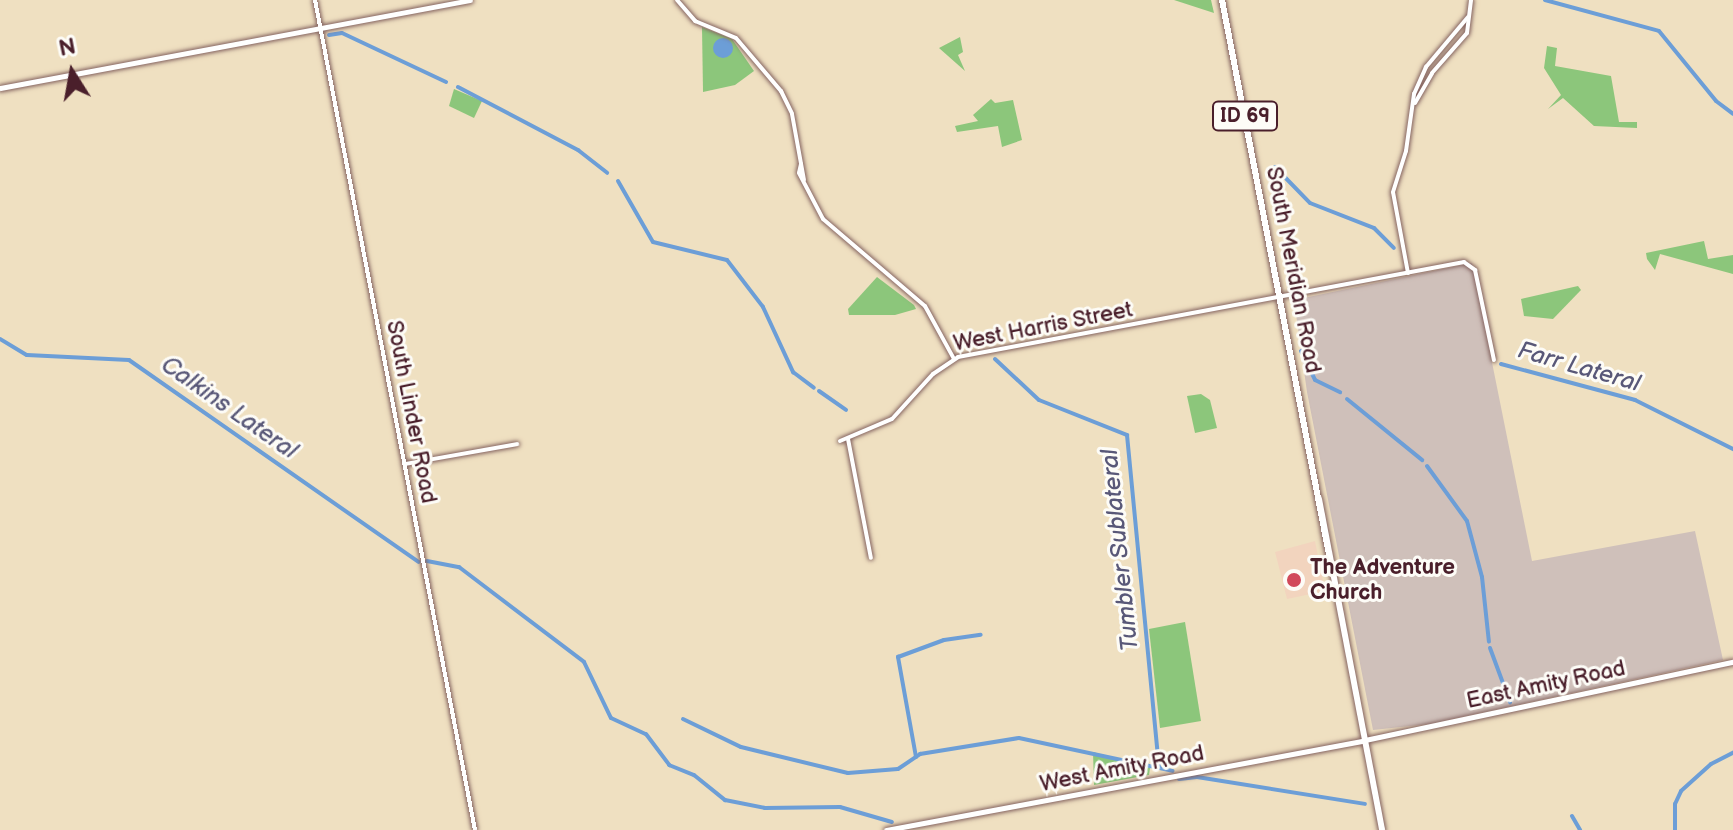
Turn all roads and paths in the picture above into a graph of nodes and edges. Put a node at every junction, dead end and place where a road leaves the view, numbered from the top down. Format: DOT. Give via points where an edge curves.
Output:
graph roads {
  1 [pos="315,0"];
  2 [pos="470,0"];
  3 [pos="677,0"];
  4 [pos="1222,0"];
  5 [pos="1471,0"];
  6 [pos="321,29"];
  7 [pos="0,88"];
  8 [pos="1408,273"];
  9 [pos="1280,300"];
  10 [pos="954,359"];
  11 [pos="1494,360"];
  12 [pos="848,439"];
  13 [pos="840,441"];
  14 [pos="517,444"];
  15 [pos="405,464"];
  16 [pos="871,558"];
  17 [pos="1733,662"];
  18 [pos="1365,740"];
  19 [pos="475,830"];
  20 [pos="886,830"];
  21 [pos="1382,830"];
  1 -- 6 [label="street, South Linder Road"];
  2 -- 6 [label="main road"];
  3 -- 10 [label="street" via="695,21 736,38 781,91 792,114 804,180 827,224 930,312"];
  4 -- 9 [label="main road, South Meridian Road / ID 69"];
  5 -- 8 [label="street" via="1468,17 1426,67 1393,192"];
  6 -- 7 [label="main road"];
  6 -- 15 [label="street, South Linder Road"];
  8 -- 9 [label="street, West Harris Street"];
  8 -- 11 [label="street, West Harris Street" via="1472,265"];
  9 -- 10 [label="street, West Harris Street"];
  9 -- 18 [label="main road, South Meridian Road / ID 69"];
  10 -- 12 [label="street, West Harris Street" via="893,418"];
  12 -- 13 [label="street, West Harris Street"];
  12 -- 16 [label="street"];
  14 -- 15 [label="street"];
  15 -- 19 [label="street, South Linder Road"];
  17 -- 18 [label="main road, East Amity Road"];
  18 -- 20 [label="main road, West Amity Road"];
  18 -- 21 [label="main road, South Meridian Road / ID 69"];
}
